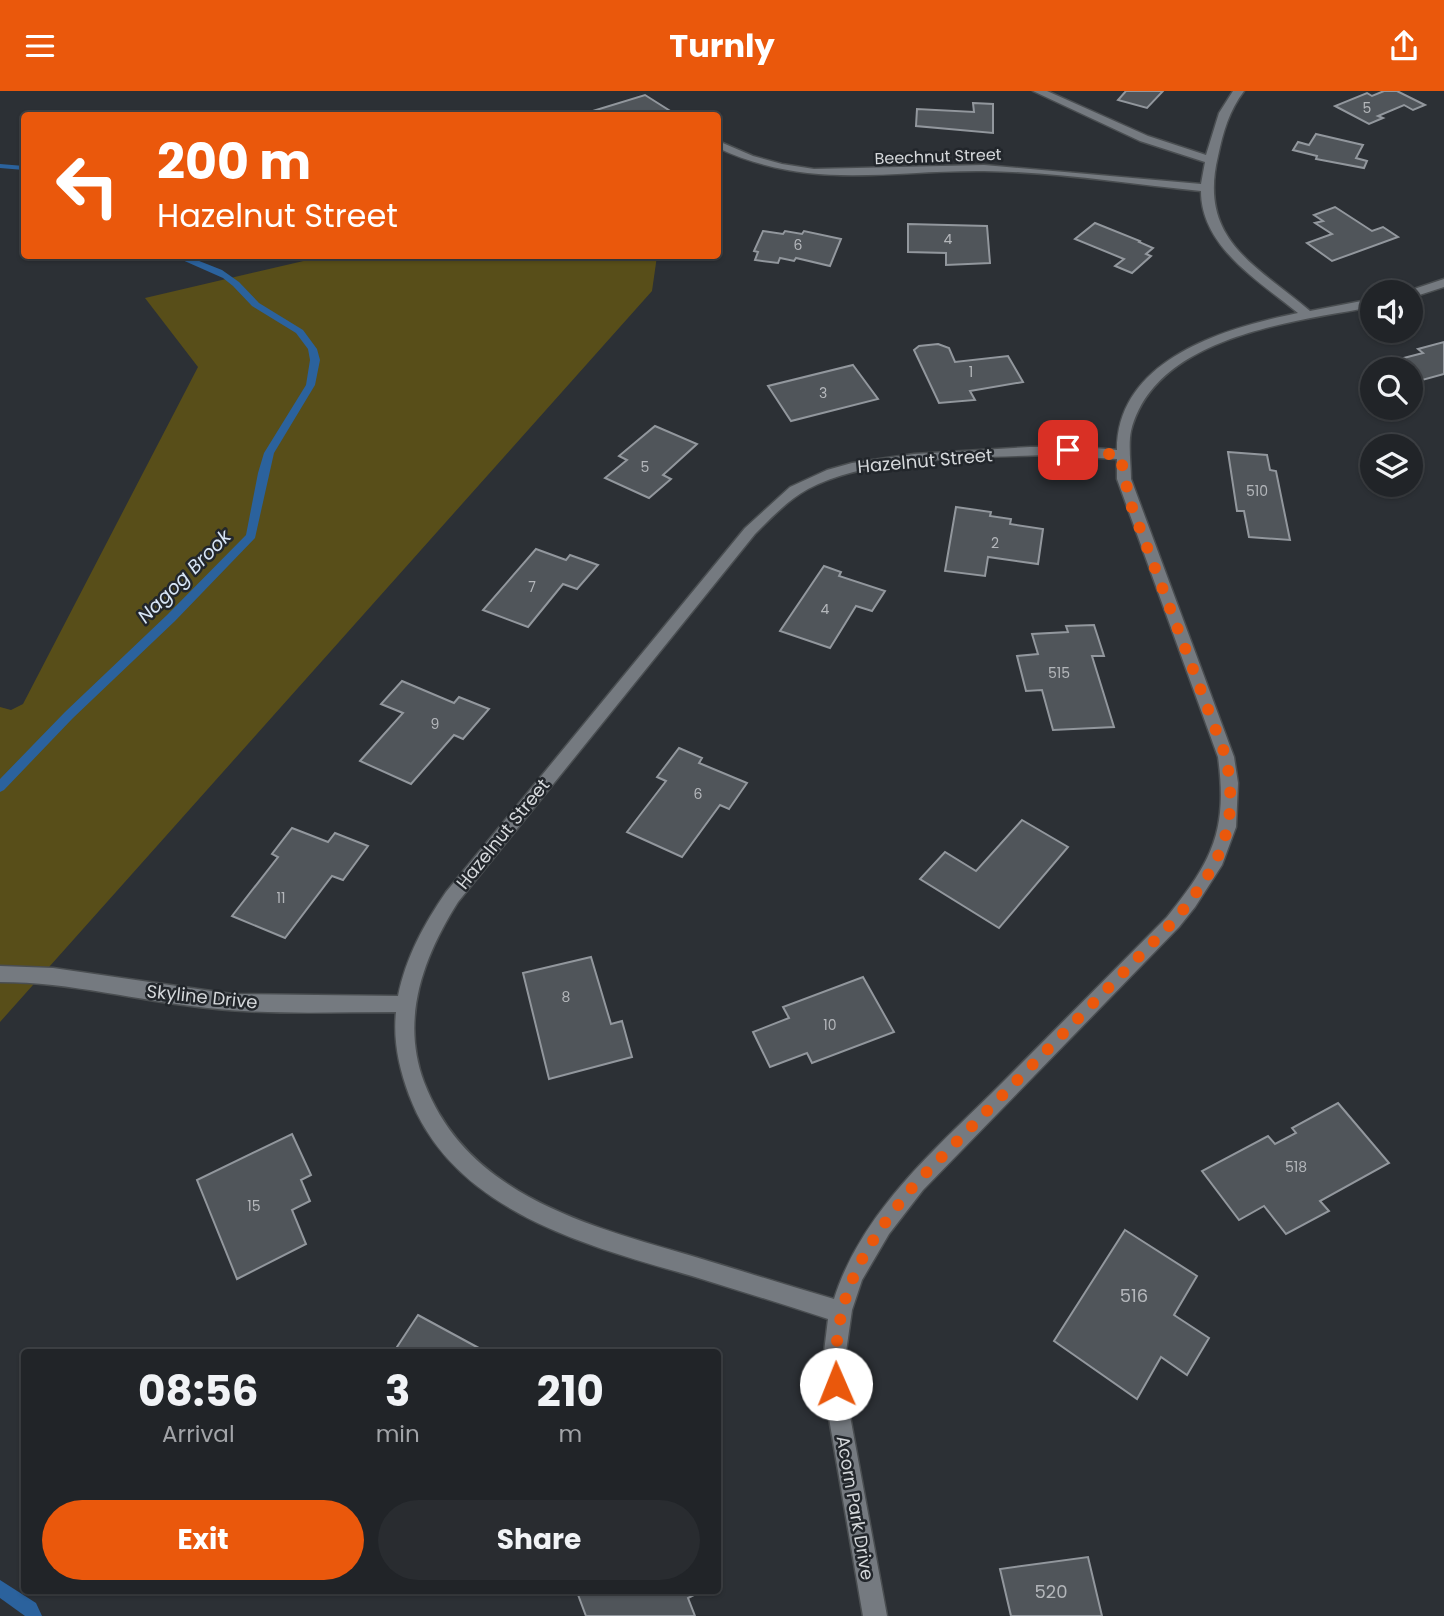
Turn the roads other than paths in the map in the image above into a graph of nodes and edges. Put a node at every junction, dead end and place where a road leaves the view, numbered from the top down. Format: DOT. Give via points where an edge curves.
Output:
graph roads {
  1 [pos="1038,91"];
  2 [pos="1239,91"];
  3 [pos="721,145"];
  4 [pos="1211,160"];
  5 [pos="1207,188"];
  6 [pos="1444,283"];
  7 [pos="1423,290"];
  8 [pos="1360,305"];
  9 [pos="1306,314"];
  10 [pos="1120,455"];
  11 [pos="0,974"];
  12 [pos="406,1004"];
  13 [pos="840,1312"];
  14 [pos="875,1616"];
  1 -- 4 [label="street" via="1170,151"];
  2 -- 4 [label="street" via="1220,122"];
  3 -- 5 [label="street, Beechnut Street" via="768,166 812,173 986,168"];
  4 -- 5 [label="street"];
  5 -- 9 [label="street" via="1211,222 1220,237"];
  6 -- 7 [label="street"];
  8 -- 9 [label="street, Acorn Park Drive"];
  9 -- 10 [label="street, Acorn Park Drive" via="1240,330 1165,368 1137,401"];
  10 -- 12 [label="street, Hazelnut Street" via="1068,450 886,461 835,471 788,496 750,530 452,897 416,959"];
  10 -- 13 [label="street, Acorn Park Drive" via="1130,502 1226,757 1231,782 1227,837 1196,894 1173,922 883,1222 856,1268"];
  11 -- 12 [label="street, Skyline Drive" via="44,972 207,1000"];
  12 -- 13 [label="street, Hazelnut Street" via="406,1055 427,1119 480,1178 521,1205 566,1226"];
  13 -- 14 [label="street, Acorn Park Drive" via="835,1357 838,1411"];
}
